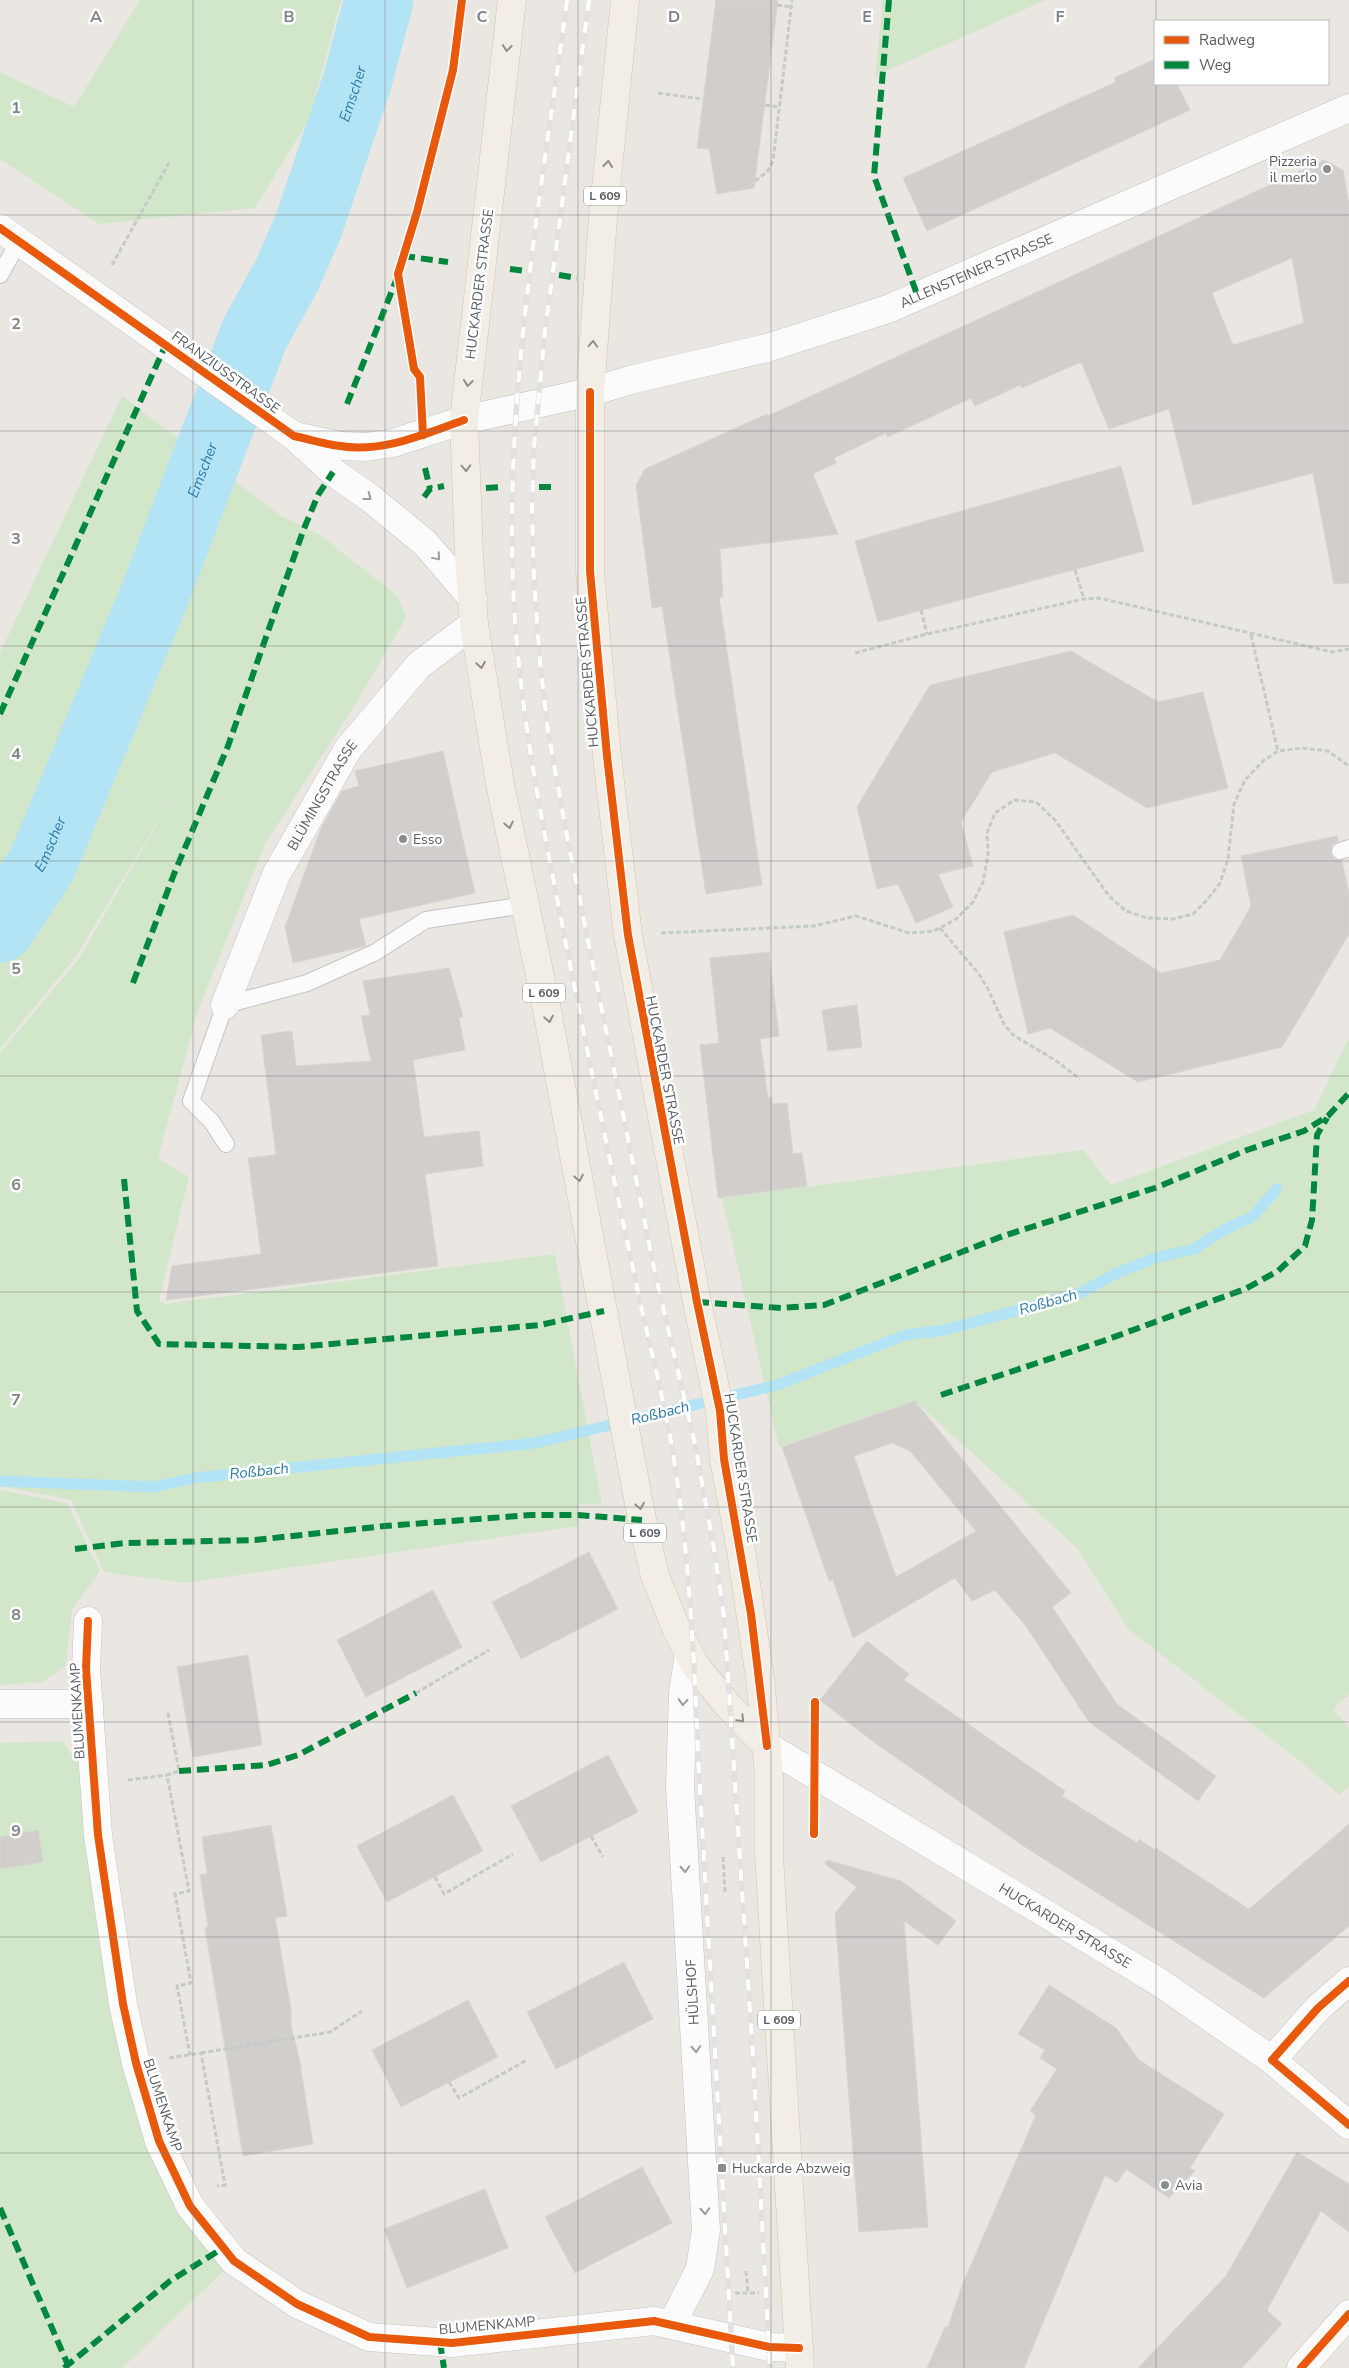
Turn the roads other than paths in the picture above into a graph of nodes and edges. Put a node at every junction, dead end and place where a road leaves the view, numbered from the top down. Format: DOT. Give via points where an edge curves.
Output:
graph roads {
  1 [pos="512,0"];
  2 [pos="625,0"];
  3 [pos="1349,108"];
  4 [pos="10,234"];
  5 [pos="0,275"];
  6 [pos="590,392"];
  7 [pos="464,420"];
  8 [pos="286,430"];
  9 [pos="473,612"];
  10 [pos="525,905"];
  11 [pos="225,1004"];
  12 [pos="226,1144"];
  13 [pos="88,1621"];
  14 [pos="689,1654"];
  15 [pos="0,1704"];
  16 [pos="88,1704"];
  17 [pos="767,1746"];
  18 [pos="1349,1981"];
  19 [pos="1272,2060"];
  20 [pos="1349,2125"];
  21 [pos="1349,2314"];
  22 [pos="672,2324"];
  23 [pos="799,2358"];
  24 [pos="1301,2368"];
  1 -- 7 [label="main road, HUCKARDER STRASSE / L 609, one-way"];
  6 -- 2 [label="main road, HUCKARDER STRASSE / L 609, one-way" via="603,218"];
  3 -- 6 [label="street, ALLENSTEINER STRASSE" via="888,309 767,348"];
  4 -- 5 [label="lane"];
  4 -- 8 [label="street, FRANZIUSSTRASSE"];
  6 -- 7 [label="street, FRANZIUSSTRASSE"];
  6 -- 17 [label="main road, HUCKARDER STRASSE / L 609" via="590,571 628,934 720,1411 724,1459 759,1668"];
  7 -- 8 [label="street, FRANZIUSSTRASSE" via="399,442 366,447 341,446"];
  7 -- 9 [label="main road, HUCKARDER STRASSE / L 609, one-way"];
  8 -- 9 [label="street, FRANZIUSSTRASSE, one-way" via="333,472 425,543"];
  9 -- 10 [label="main road, HUCKARDER STRASSE / L 609, one-way" via="500,784"];
  9 -- 11 [label="street, BLÜMINGSTRASSE" via="419,665 348,749 276,875"];
  10 -- 11 [label="lane" via="426,920 374,953 307,984"];
  10 -- 14 [label="main road, HUCKARDER STRASSE / L 609, one-way" via="655,1576"];
  11 -- 12 [label="lane" via="191,1101 212,1122"];
  13 -- 16 [label="street, BLUMENKAMP"];
  14 -- 17 [label="main road, HUCKARDER STRASSE / L 609, one-way" via="731,1709"];
  14 -- 22 [label="street, HÜLSHOF, one-way" via="683,1693 680,1787 706,2230 700,2269"];
  15 -- 16 [label="street, BLUMENKAMP"];
  16 -- 22 [label="street, BLUMENKAMP" via="98,1835 123,2004 136,2063 159,2141 190,2206 234,2261 297,2304 369,2336 452,2343 638,2322"];
  17 -- 19 [label="street, HUCKARDER STRASSE" via="1159,1982"];
  17 -- 23 [label="main road, L 609" via="769,1855"];
  18 -- 19 [label="street" via="1318,2008"];
  19 -- 20 [label="street, HUCKARDER STRASSE"];
  21 -- 24 [label="street"];
  22 -- 23 [label="street, BLUMENKAMP" via="769,2347"];
}
